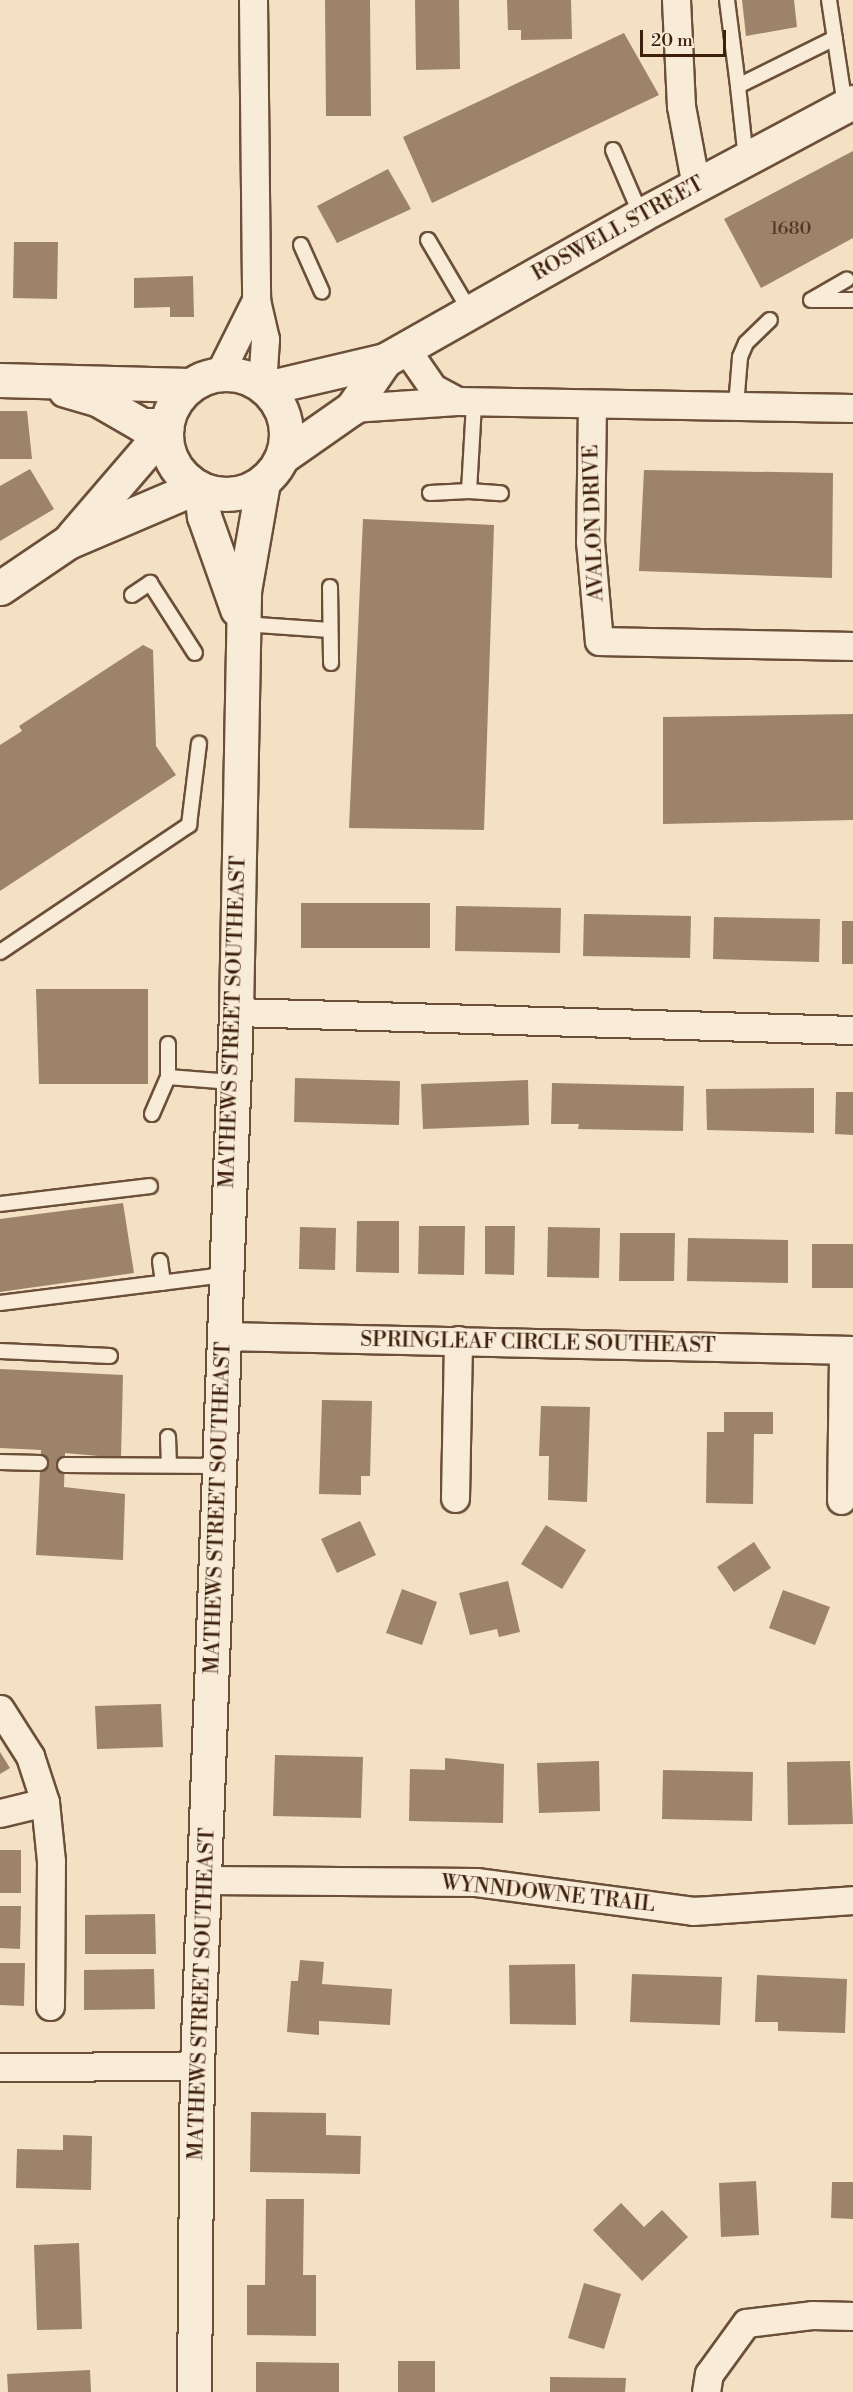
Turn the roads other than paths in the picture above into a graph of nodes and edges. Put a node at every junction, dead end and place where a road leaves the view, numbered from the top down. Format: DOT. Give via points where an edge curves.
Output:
graph roads {
  1 [pos="254,0"];
  2 [pos="676,0"];
  3 [pos="727,0"];
  4 [pos="830,0"];
  5 [pos="835,38"];
  6 [pos="738,86"];
  7 [pos="849,104"];
  8 [pos="613,150"];
  9 [pos="746,159"];
  10 [pos="696,186"];
  11 [pos="641,215"];
  12 [pos="428,240"];
  13 [pos="301,245"];
  14 [pos="847,279"];
  15 [pos="322,292"];
  16 [pos="255,300"];
  17 [pos="853,300"];
  18 [pos="471,313"];
  19 [pos="770,320"];
  20 [pos="396,355"];
  21 [pos="14,380"];
  22 [pos="204,380"];
  23 [pos="264,387"];
  24 [pos="466,402"];
  25 [pos="592,404"];
  26 [pos="736,406"];
  27 [pos="352,408"];
  28 [pos="853,408"];
  29 [pos="166,427"];
  30 [pos="273,470"];
  31 [pos="199,488"];
  32 [pos="469,491"];
  33 [pos="430,493"];
  34 [pos="501,493"];
  35 [pos="68,542"];
  36 [pos="330,587"];
  37 [pos="0,588"];
  38 [pos="132,595"];
  39 [pos="243,624"];
  40 [pos="330,630"];
  41 [pos="853,646"];
  42 [pos="195,653"];
  43 [pos="331,663"];
  44 [pos="199,744"];
  45 [pos="0,952"];
  46 [pos="236,1012"];
  47 [pos="853,1030"];
  48 [pos="168,1044"];
  49 [pos="168,1077"];
  50 [pos="232,1082"];
  51 [pos="152,1114"];
  52 [pos="150,1186"];
  53 [pos="0,1204"];
  54 [pos="160,1261"];
  55 [pos="226,1275"];
  56 [pos="163,1283"];
  57 [pos="0,1303"];
  58 [pos="224,1336"];
  59 [pos="458,1340"];
  60 [pos="848,1350"];
  61 [pos="0,1351"];
  62 [pos="110,1356"];
  63 [pos="168,1437"];
  64 [pos="0,1462"];
  65 [pos="40,1463"];
  66 [pos="65,1465"];
  67 [pos="169,1465"];
  68 [pos="219,1466"];
  69 [pos="455,1498"];
  70 [pos="841,1500"];
  71 [pos="0,1709"];
  72 [pos="45,1802"];
  73 [pos="0,1813"];
  74 [pos="207,1880"];
  75 [pos="853,1900"];
  76 [pos="50,2006"];
  77 [pos="197,2066"];
  78 [pos="0,2067"];
  79 [pos="853,2316"];
  80 [pos="194,2392"];
  81 [pos="706,2392"];
  1 -- 16 [label="street"];
  2 -- 10 [label="street" via="681,106"];
  3 -- 6 [label="lane"];
  4 -- 5 [label="lane"];
  5 -- 6 [label="lane"];
  5 -- 7 [label="lane"];
  6 -- 9 [label="lane"];
  7 -- 9 [label="street, ROSWELL STREET"];
  8 -- 11 [label="lane"];
  9 -- 10 [label="street, ROSWELL STREET"];
  10 -- 11 [label="street, ROSWELL STREET"];
  11 -- 18 [label="street, ROSWELL STREET"];
  12 -- 18 [label="lane"];
  13 -- 15 [label="lane"];
  14 -- 17 [label="lane" via="811,300"];
  16 -- 22 [label="street"];
  16 -- 23 [label="street" via="265,339"];
  18 -- 20 [label="street, ROSWELL STREET"];
  19 -- 26 [label="lane" via="746,343 740,357"];
  20 -- 23 [label="street, ROSWELL STREET"];
  20 -- 24 [label="street" via="433,388"];
  20 -- 27 [label="street, ROSWELL STREET"];
  21 -- 22 [label="street"];
  21 -- 29 [label="street" via="97,399 142,425"];
  22 -- 23 [label="street" via="235,374"];
  22 -- 29 [label="street" via="170,410"];
  23 -- 30 [label="street" via="283,411 286,426"];
  24 -- 25 [label="street"];
  24 -- 27 [label="street"];
  24 -- 32 [label="lane"];
  25 -- 26 [label="street"];
  25 -- 41 [label="street, AVALON DRIVE" via="590,542 599,641"];
  26 -- 28 [label="street"];
  27 -- 30 [label="street, ROSWELL STREET"];
  29 -- 31 [label="street" via="170,457"];
  29 -- 35 [label="street"];
  30 -- 31 [label="street" via="234,494"];
  30 -- 39 [label="street, MATHEWS STREET SOUTHEAST" via="247,555"];
  31 -- 35 [label="street"];
  31 -- 39 [label="street, MATHEWS STREET SOUTHEAST" via="204,516"];
  32 -- 33 [label="lane"];
  32 -- 34 [label="lane"];
  35 -- 37 [label="street"];
  36 -- 40 [label="lane"];
  38 -- 42 [label="lane" via="150,583"];
  39 -- 40 [label="lane"];
  39 -- 46 [label="street, MATHEWS STREET SOUTHEAST"];
  40 -- 43 [label="lane"];
  44 -- 45 [label="lane" via="189,825"];
  46 -- 47 [label="street"];
  46 -- 50 [label="street, MATHEWS STREET SOUTHEAST"];
  48 -- 49 [label="lane"];
  49 -- 50 [label="lane"];
  49 -- 51 [label="lane"];
  50 -- 55 [label="street, MATHEWS STREET SOUTHEAST"];
  52 -- 53 [label="lane"];
  54 -- 56 [label="lane"];
  55 -- 56 [label="lane"];
  55 -- 58 [label="street, MATHEWS STREET SOUTHEAST"];
  56 -- 57 [label="lane"];
  58 -- 59 [label="street, SPRINGLEAF CIRCLE SOUTHEAST"];
  58 -- 68 [label="street, MATHEWS STREET SOUTHEAST"];
  59 -- 60 [label="street, SPRINGLEAF CIRCLE SOUTHEAST"];
  59 -- 69 [label="street"];
  60 -- 70 [label="street"];
  61 -- 62 [label="lane"];
  63 -- 67 [label="lane"];
  64 -- 65 [label="lane"];
  66 -- 67 [label="lane"];
  67 -- 68 [label="lane"];
  68 -- 74 [label="street, MATHEWS STREET SOUTHEAST"];
  71 -- 72 [label="street" via="30,1756"];
  72 -- 73 [label="street"];
  72 -- 76 [label="street" via="51,1861"];
  74 -- 75 [label="street, WYNNDOWNE TRAIL" via="476,1882 693,1911"];
  74 -- 77 [label="street, MATHEWS STREET SOUTHEAST"];
  77 -- 78 [label="street"];
  77 -- 80 [label="street, MATHEWS STREET SOUTHEAST"];
  79 -- 81 [label="street" via="812,2315 746,2323 709,2374"];
}
